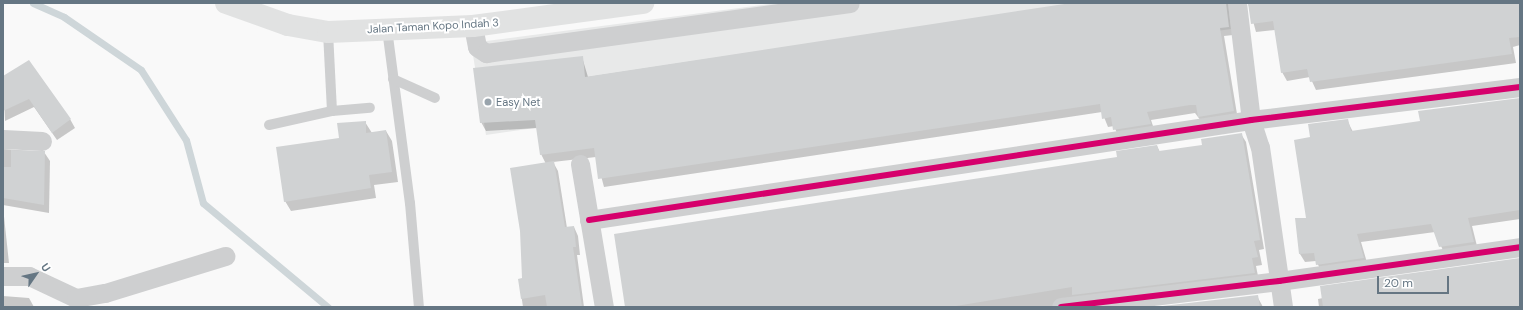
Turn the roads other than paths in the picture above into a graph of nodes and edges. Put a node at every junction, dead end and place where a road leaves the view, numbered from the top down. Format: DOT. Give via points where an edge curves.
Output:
graph roads {
  1 [pos="226,3"];
  2 [pos="637,3"];
  3 [pos="850,3"];
  4 [pos="1237,3"];
  5 [pos="1248,3"];
  6 [pos="473,26"];
  7 [pos="387,29"];
  8 [pos="328,32"];
  9 [pos="393,79"];
  10 [pos="1520,88"];
  11 [pos="435,98"];
  12 [pos="370,108"];
  13 [pos="332,111"];
  14 [pos="1257,119"];
  15 [pos="269,125"];
  16 [pos="3,139"];
  17 [pos="42,141"];
  18 [pos="580,164"];
  19 [pos="589,220"];
  20 [pos="1520,247"];
  21 [pos="225,256"];
  22 [pos="3,276"];
  23 [pos="1280,281"];
  24 [pos="419,307"];
  25 [pos="604,307"];
  26 [pos="1062,307"];
  27 [pos="1283,307"];
  1 -- 8 [label="main road, Jalan Taman Kopo Indah 3" via="288,25"];
  2 -- 6 [label="main road, Jalan Taman Kopo Indah 3"];
  3 -- 6 [label="street" via="499,52 479,50"];
  4 -- 14 [label="street"];
  5 -- 14 [label="street"];
  6 -- 7 [label="main road, Jalan Taman Kopo Indah 3"];
  7 -- 8 [label="main road, Jalan Taman Kopo Indah 3"];
  7 -- 9 [label="lane"];
  8 -- 13 [label="lane"];
  9 -- 11 [label="lane"];
  9 -- 24 [label="lane"];
  10 -- 14 [label="street"];
  12 -- 13 [label="lane"];
  13 -- 15 [label="lane"];
  14 -- 19 [label="street"];
  14 -- 23 [label="street"];
  16 -- 17 [label="street"];
  18 -- 19 [label="street"];
  19 -- 25 [label="street"];
  20 -- 23 [label="street"];
  21 -- 22 [label="street" via="105,293 76,298 29,276"];
  23 -- 26 [label="street"];
  23 -- 27 [label="street"];
}
